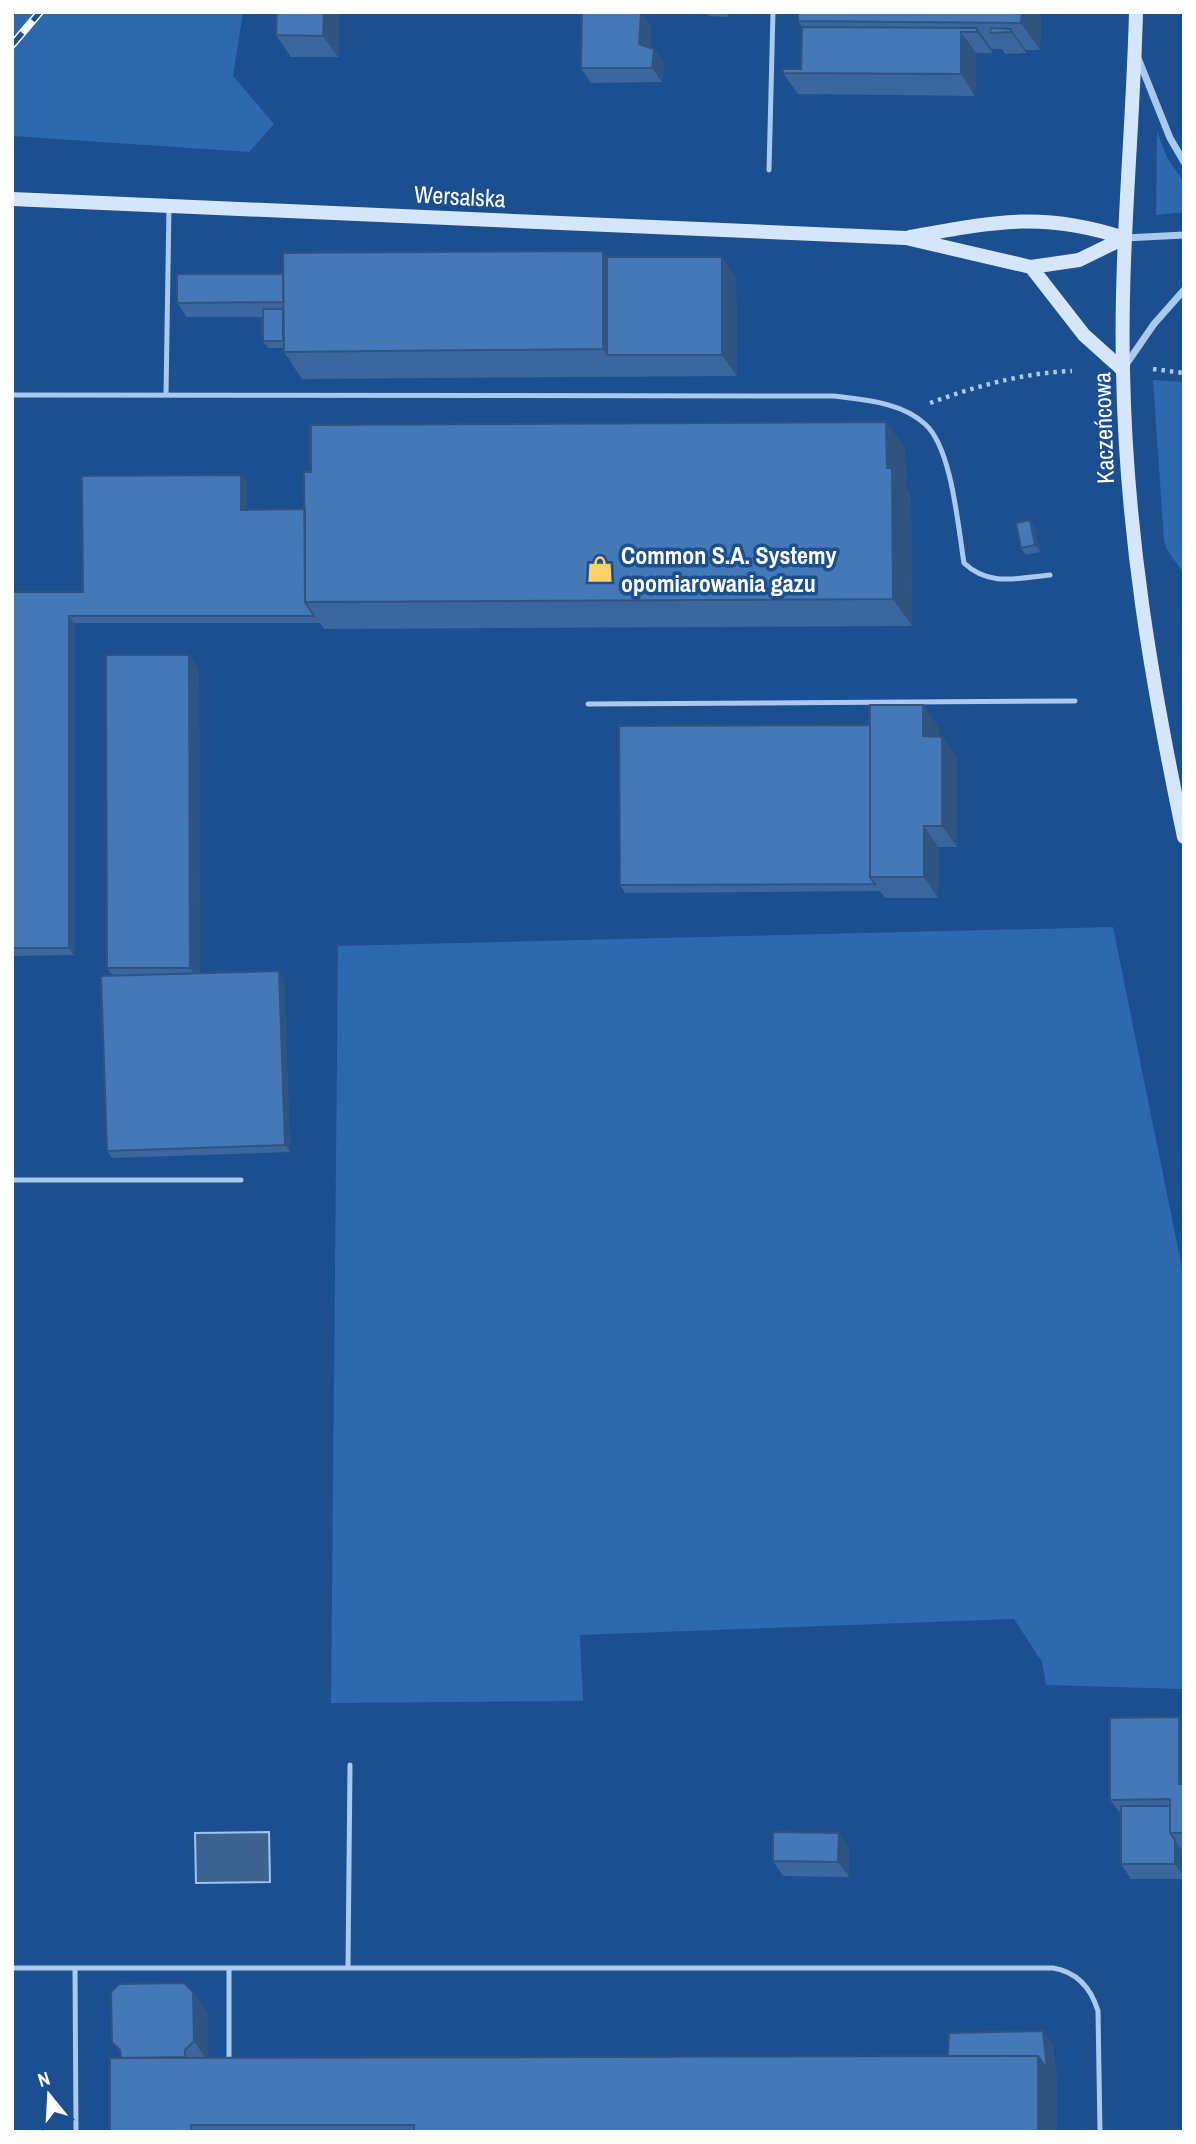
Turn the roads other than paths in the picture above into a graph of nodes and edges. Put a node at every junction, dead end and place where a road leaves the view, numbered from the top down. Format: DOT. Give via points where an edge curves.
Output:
graph roads {
  1 [pos="773,12"];
  2 [pos="1136,12"];
  3 [pos="1135,51"];
  4 [pos="1184,162"];
  5 [pos="769,170"];
  6 [pos="12,199"];
  7 [pos="169,206"];
  8 [pos="1184,235"];
  9 [pos="905,238"];
  10 [pos="1124,238"];
  11 [pos="1031,267"];
  12 [pos="1184,290"];
  13 [pos="1122,370"];
  14 [pos="12,395"];
  15 [pos="166,395"];
  16 [pos="1050,575"];
  17 [pos="1075,701"];
  18 [pos="588,704"];
  19 [pos="1184,837"];
  20 [pos="12,1180"];
  21 [pos="240,1180"];
  22 [pos="350,1765"];
  23 [pos="12,1968"];
  24 [pos="75,1968"];
  25 [pos="229,1968"];
  26 [pos="348,1968"];
  27 [pos="230,2071"];
  28 [pos="76,2132"];
  29 [pos="1100,2132"];
  1 -- 5 [label="lane"];
  2 -- 3 [label="street, Kaczeńcowa"];
  3 -- 4 [label="street" via="1161,120"];
  3 -- 10 [label="street, Kaczeńcowa"];
  6 -- 7 [label="street, Wersalska"];
  7 -- 9 [label="street, Wersalska"];
  7 -- 15 [label="lane"];
  8 -- 10 [label="street, Wersalska"];
  9 -- 10 [label="street, Wersalska" via="1031,220 1090,226"];
  9 -- 11 [label="street, Wersalska"];
  10 -- 11 [label="street, Wersalska" via="1079,260"];
  10 -- 13 [label="street, Kaczeńcowa"];
  11 -- 13 [label="street" via="1084,335"];
  12 -- 13 [label="street"];
  13 -- 19 [label="street, Kaczeńcowa" via="1135,566"];
  14 -- 15 [label="lane"];
  15 -- 16 [label="lane" via="834,396 879,402 926,425 943,452 964,563 992,580"];
  17 -- 18 [label="lane"];
  20 -- 21 [label="lane"];
  22 -- 26 [label="lane"];
  23 -- 24 [label="lane"];
  24 -- 25 [label="lane"];
  24 -- 28 [label="lane"];
  25 -- 26 [label="lane"];
  25 -- 27 [label="lane"];
  26 -- 29 [label="lane" via="1068,1970 1094,1997 1098,2011"];
}
